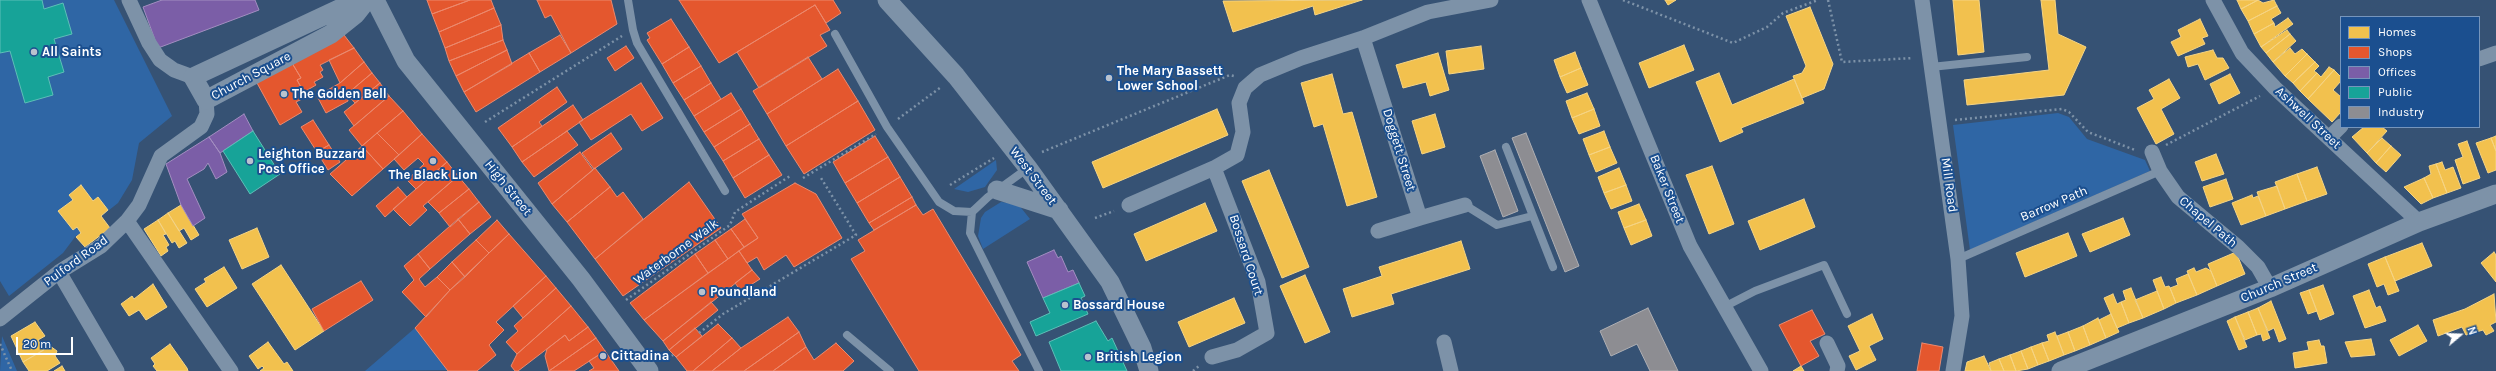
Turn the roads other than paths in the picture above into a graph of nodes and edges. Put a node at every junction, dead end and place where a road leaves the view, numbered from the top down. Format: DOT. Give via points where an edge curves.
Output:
graph roads {
  1 [pos="129,0"];
  2 [pos="358,0"];
  3 [pos="367,0"];
  4 [pos="375,0"];
  5 [pos="628,0"];
  6 [pos="887,0"];
  7 [pos="1491,0"];
  8 [pos="1589,0"];
  9 [pos="1922,0"];
  10 [pos="2213,0"];
  11 [pos="1426,6"];
  12 [pos="835,34"];
  13 [pos="1364,38"];
  14 [pos="2496,53"];
  15 [pos="2027,57"];
  16 [pos="2480,59"];
  17 [pos="1930,62"];
  18 [pos="194,77"];
  19 [pos="206,100"];
  20 [pos="2340,127"];
  21 [pos="2329,138"];
  22 [pos="1506,147"];
  23 [pos="2152,152"];
  24 [pos="1028,168"];
  25 [pos="1214,168"];
  26 [pos="2160,171"];
  27 [pos="997,190"];
  28 [pos="725,191"];
  29 [pos="2496,194"];
  30 [pos="1129,205"];
  31 [pos="1465,205"];
  32 [pos="1059,210"];
  33 [pos="972,212"];
  34 [pos="1532,216"];
  35 [pos="1420,218"];
  36 [pos="127,221"];
  37 [pos="2419,222"];
  38 [pos="1378,231"];
  39 [pos="1958,259"];
  40 [pos="1553,267"];
  41 [pos="59,272"];
  42 [pos="2270,288"];
  43 [pos="1724,307"];
  44 [pos="1847,314"];
  45 [pos="0,319"];
  46 [pos="848,335"];
  47 [pos="1444,342"];
  48 [pos="1827,343"];
  49 [pos="1212,357"];
  50 [pos="118,371"];
  51 [pos="231,371"];
  52 [pos="649,371"];
  53 [pos="890,371"];
  54 [pos="1039,371"];
  55 [pos="1149,371"];
  56 [pos="1451,371"];
  57 [pos="1761,371"];
  58 [pos="1837,371"];
  59 [pos="1953,371"];
  60 [pos="2061,371"];
  1 -- 18 [label="street" via="148,43 160,60 174,70"];
  2 -- 18 [label="street, Church Square"];
  3 -- 19 [label="street, Church Square" via="356,14 331,34"];
  4 -- 52 [label="street, High Street" via="406,61 581,279"];
  5 -- 28 [label="lane" via="637,43"];
  6 -- 24 [label="street, West Street" via="956,76"];
  7 -- 11 [label="street"];
  8 -- 43 [label="street, Baker Street" via="1690,246"];
  9 -- 17 [label="street, Mill Road"];
  10 -- 21 [label="street, Ashwell Street" via="2242,53"];
  11 -- 13 [label="street"];
  12 -- 33 [label="lane" via="887,126 940,202 954,211"];
  13 -- 25 [label="street" via="1301,58 1260,75 1246,88 1239,103 1244,132 1237,155"];
  13 -- 35 [label="street, Doggett Street"];
  14 -- 16 [label="street"];
  15 -- 17 [label="lane"];
  17 -- 39 [label="street, Mill Road"];
  18 -- 19 [label="street, Church Square"];
  19 -- 36 [label="street, Pulford Road" via="207,114 201,127 161,156 139,205"];
  20 -- 21 [label="street"];
  21 -- 37 [label="street, Ashwell Street"];
  22 -- 34 [label="lane"];
  23 -- 26 [label="street, Chapel Path"];
  24 -- 27 [label="lane"];
  24 -- 32 [label="street, West Street"];
  25 -- 30 [label="street"];
  25 -- 49 [label="street, Bossard Court" via="1258,282 1267,333 1237,350"];
  26 -- 39 [label="lane, Barrow Path"];
  26 -- 42 [label="street, Chapel Path" via="2178,197 2258,267"];
  27 -- 32 [label="street"];
  27 -- 33 [label="lane"];
  29 -- 37 [label="street, Church Street"];
  31 -- 34 [label="lane" via="1497,225"];
  31 -- 35 [label="street"];
  32 -- 55 [label="street, West Street" via="1110,282 1142,348"];
  33 -- 54 [label="lane" via="970,233"];
  34 -- 40 [label="lane"];
  35 -- 38 [label="street"];
  36 -- 41 [label="street, Pulford Road" via="101,246"];
  36 -- 51 [label="street"];
  37 -- 42 [label="street, Church Street"];
  39 -- 59 [label="street, Mill Road" via="1962,316"];
  41 -- 45 [label="street, Pulford Road"];
  41 -- 50 [label="street"];
  42 -- 60 [label="street, Church Street"];
  43 -- 44 [label="lane" via="1755,291 1824,265"];
  43 -- 57 [label="street, Baker Street"];
  46 -- 53 [label="lane"];
  47 -- 56 [label="street"];
  48 -- 58 [label="street" via="1838,366"];
}
